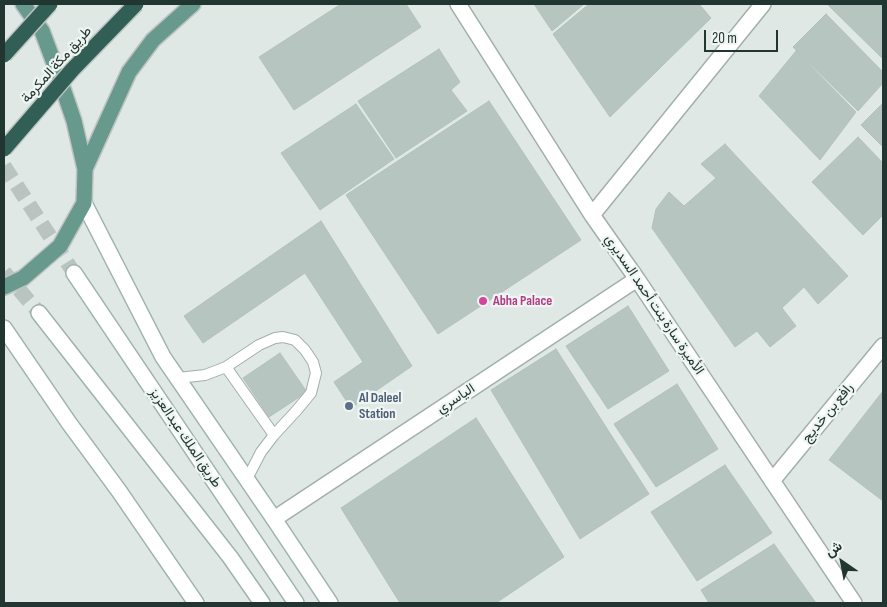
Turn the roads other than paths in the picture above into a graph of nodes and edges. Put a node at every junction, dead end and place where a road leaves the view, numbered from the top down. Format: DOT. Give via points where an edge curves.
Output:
graph roads {
  1 [pos="23,4"];
  2 [pos="50,4"];
  3 [pos="136,4"];
  4 [pos="193,4"];
  5 [pos="458,4"];
  6 [pos="763,4"];
  7 [pos="4,55"];
  8 [pos="4,149"];
  9 [pos="85,169"];
  10 [pos="84,203"];
  11 [pos="592,215"];
  12 [pos="74,274"];
  13 [pos="637,279"];
  14 [pos="4,287"];
  15 [pos="39,313"];
  16 [pos="4,328"];
  17 [pos="883,346"];
  18 [pos="226,367"];
  19 [pos="178,378"];
  20 [pos="274,435"];
  21 [pos="247,479"];
  22 [pos="772,481"];
  23 [pos="274,519"];
  24 [pos="196,603"];
  25 [pos="262,603"];
  26 [pos="296,603"];
  27 [pos="330,603"];
  28 [pos="854,603"];
  1 -- 9 [label="main road" via="42,31 74,121"];
  2 -- 7 [label="highway, bridge"];
  3 -- 8 [label="highway, طريق مكة المكرمة, bridge" via="72,70"];
  4 -- 9 [label="main road" via="154,40 129,72"];
  5 -- 11 [label="street, الأميرة سارة بنت أحمد السديري"];
  6 -- 11 [label="street"];
  9 -- 10 [label="main road"];
  10 -- 14 [label="main road" via="60,246 23,278"];
  10 -- 19 [label="street" via="163,357"];
  11 -- 13 [label="street, الأميرة سارة بنت أحمد السديري"];
  12 -- 26 [label="street, طريق الملك عبدالعزيز"];
  13 -- 22 [label="street, الأميرة سارة بنت أحمد السديري"];
  13 -- 23 [label="street, الياسري"];
  15 -- 25 [label="street" via="230,557"];
  16 -- 24 [label="street"];
  17 -- 22 [label="street, رافع بن خديج"];
  18 -- 19 [label="lane" via="205,375"];
  18 -- 20 [label="lane"];
  18 -- 20 [label="lane" via="275,338 294,340 305,350 316,373 310,392"];
  19 -- 21 [label="street"];
  20 -- 21 [label="lane"];
  21 -- 23 [label="street"];
  22 -- 28 [label="street, الأميرة سارة بنت أحمد السديري"];
  23 -- 27 [label="street"];
}
